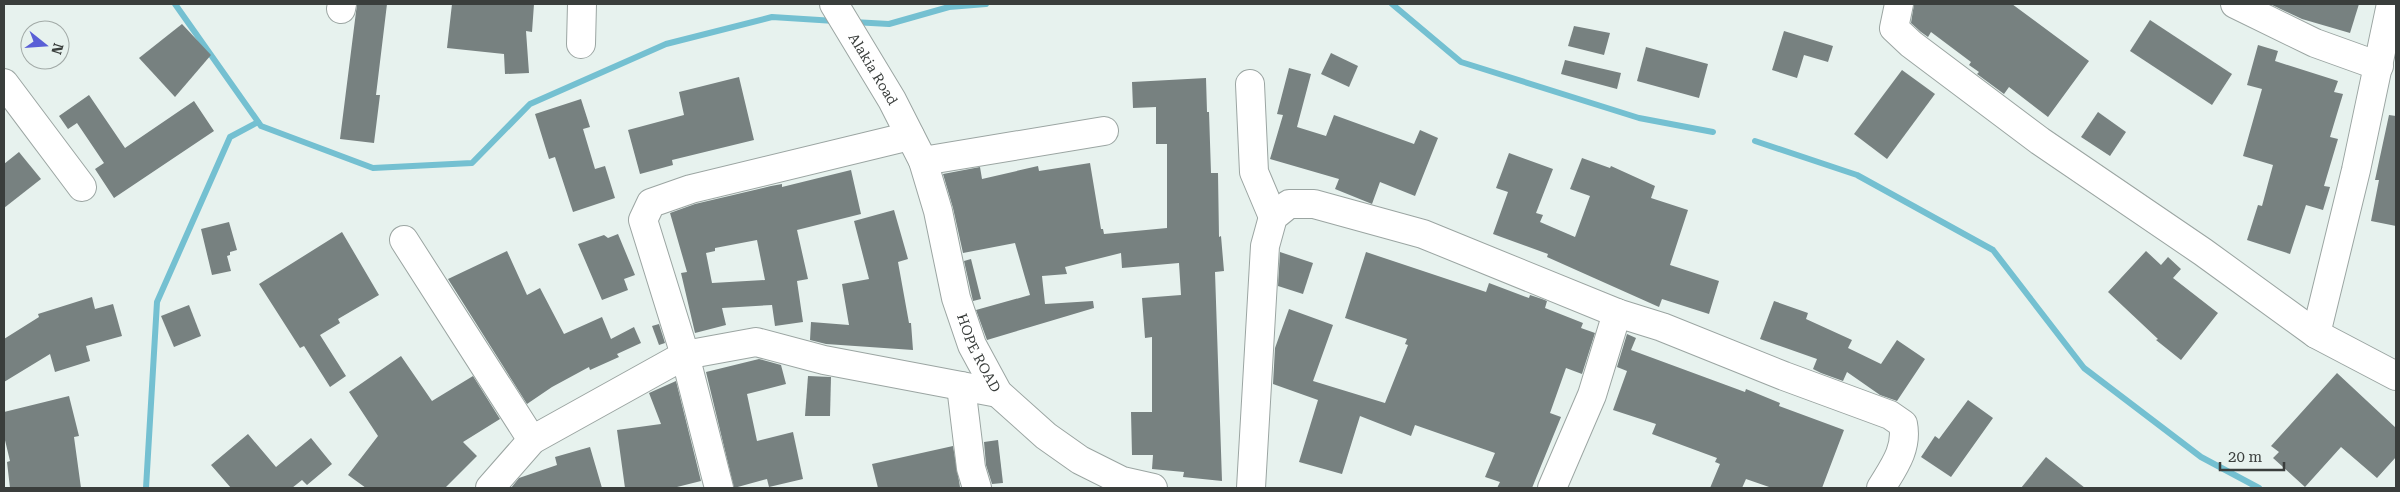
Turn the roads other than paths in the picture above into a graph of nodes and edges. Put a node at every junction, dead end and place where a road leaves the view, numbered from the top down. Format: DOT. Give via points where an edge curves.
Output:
graph roads {
  1 [pos="582,4"];
  2 [pos="834,4"];
  3 [pos="1899,4"];
  4 [pos="2235,4"];
  5 [pos="2391,4"];
  6 [pos="581,44"];
  7 [pos="2379,66"];
  8 [pos="4,84"];
  9 [pos="1250,84"];
  10 [pos="1104,131"];
  11 [pos="910,136"];
  12 [pos="923,161"];
  13 [pos="82,187"];
  14 [pos="1272,217"];
  15 [pos="404,240"];
  16 [pos="1617,312"];
  17 [pos="2316,334"];
  18 [pos="685,354"];
  19 [pos="2396,376"];
  20 [pos="961,386"];
  21 [pos="998,393"];
  22 [pos="532,440"];
  23 [pos="490,488"];
  24 [pos="719,488"];
  25 [pos="977,488"];
  26 [pos="1153,488"];
  27 [pos="1251,488"];
  28 [pos="1552,488"];
  29 [pos="1881,488"];
  1 -- 6 [label="street"];
  2 -- 11 [label="street, Alakia Road" via="859,42"];
  3 -- 17 [label="street" via="1894,28 1911,44 2040,141"];
  4 -- 7 [label="street" via="2315,43"];
  5 -- 7 [label="street"];
  7 -- 17 [label="street"];
  8 -- 13 [label="street"];
  9 -- 14 [label="street" via="1254,172"];
  10 -- 12 [label="street"];
  11 -- 12 [label="street, HOPE ROAD"];
  11 -- 18 [label="street" via="691,189 651,203 643,220"];
  12 -- 21 [label="street, HOPE ROAD" via="938,211 956,298 972,345"];
  14 -- 16 [label="street" via="1288,204 1314,204 1423,234"];
  14 -- 27 [label="street" via="1265,246"];
  15 -- 22 [label="street"];
  16 -- 28 [label="street" via="1592,395"];
  16 -- 29 [label="street" via="1890,415 1903,424 1906,438"];
  17 -- 19 [label="street"];
  18 -- 20 [label="street" via="756,342 824,360"];
  18 -- 22 [label="street"];
  18 -- 24 [label="street"];
  20 -- 21 [label="street"];
  20 -- 25 [label="street" via="971,468"];
  21 -- 26 [label="street, HOPE ROAD" via="1046,436 1080,460 1122,480"];
  22 -- 23 [label="street"];
}
